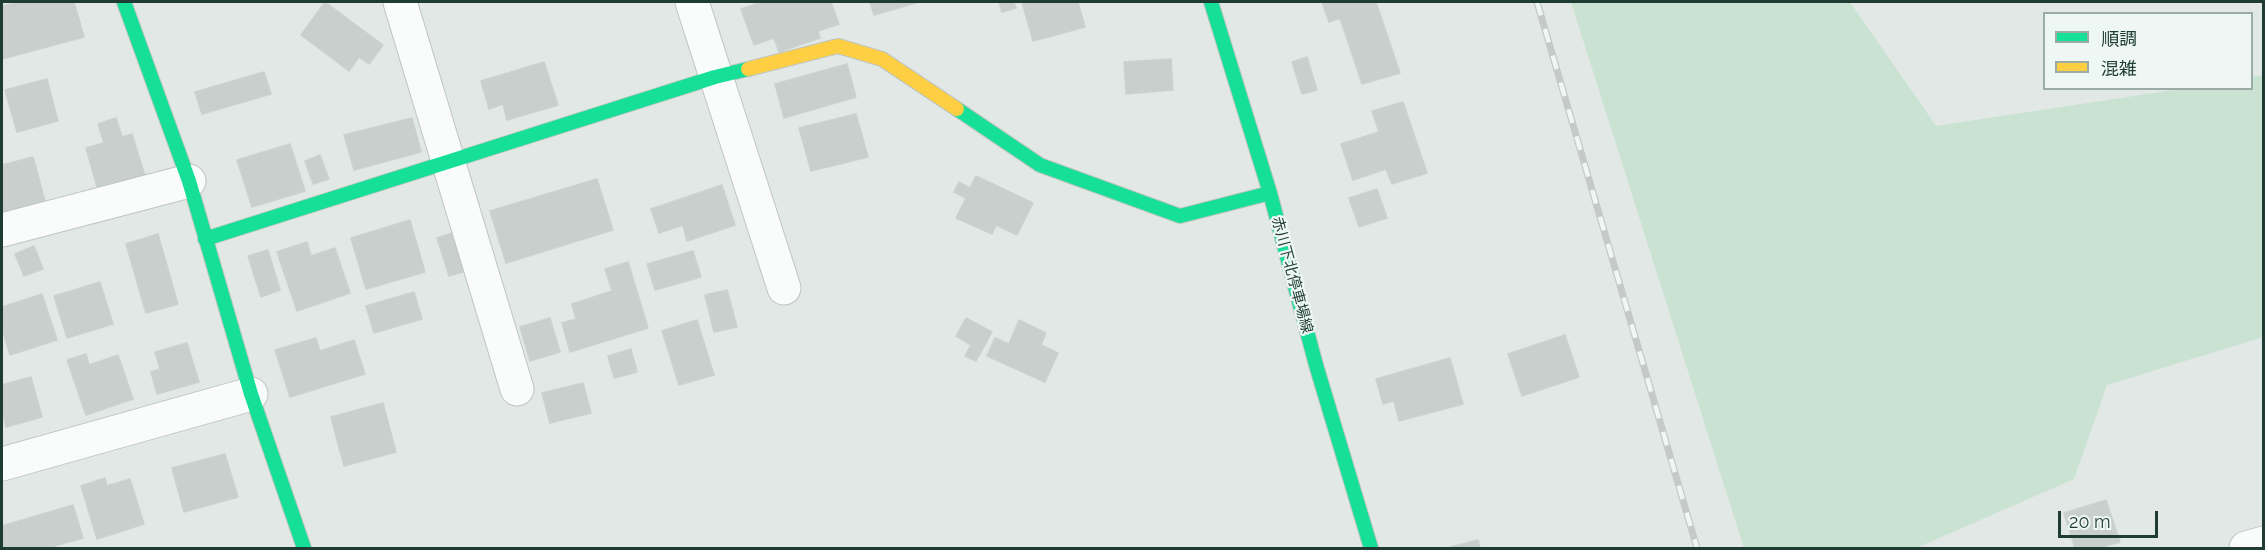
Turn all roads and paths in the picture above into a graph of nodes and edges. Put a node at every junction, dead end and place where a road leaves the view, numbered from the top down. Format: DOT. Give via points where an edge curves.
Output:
graph roads {
  1 [pos="124,2"];
  2 [pos="400,2"];
  3 [pos="692,2"];
  4 [pos="1212,2"];
  5 [pos="715,77"];
  6 [pos="450,162"];
  7 [pos="189,181"];
  8 [pos="1270,193"];
  9 [pos="2,230"];
  10 [pos="205,239"];
  11 [pos="784,288"];
  12 [pos="518,389"];
  13 [pos="251,394"];
  14 [pos="2,464"];
  15 [pos="2264,543"];
  16 [pos="304,549"];
  17 [pos="1371,549"];
  18 [pos="2246,549"];
  1 -- 7 [label="street"];
  2 -- 6 [label="street"];
  3 -- 5 [label="street"];
  4 -- 8 [label="street, 赤川下北停車場線"];
  5 -- 6 [label="street"];
  5 -- 8 [label="street" via="838,46 882,59 1040,165 1180,216"];
  5 -- 11 [label="street"];
  6 -- 10 [label="street"];
  6 -- 12 [label="street"];
  7 -- 9 [label="street"];
  7 -- 10 [label="street"];
  8 -- 17 [label="street, 赤川下北停車場線"];
  10 -- 13 [label="street"];
  13 -- 14 [label="street"];
  13 -- 16 [label="street"];
  15 -- 18 [label="street"];
}
